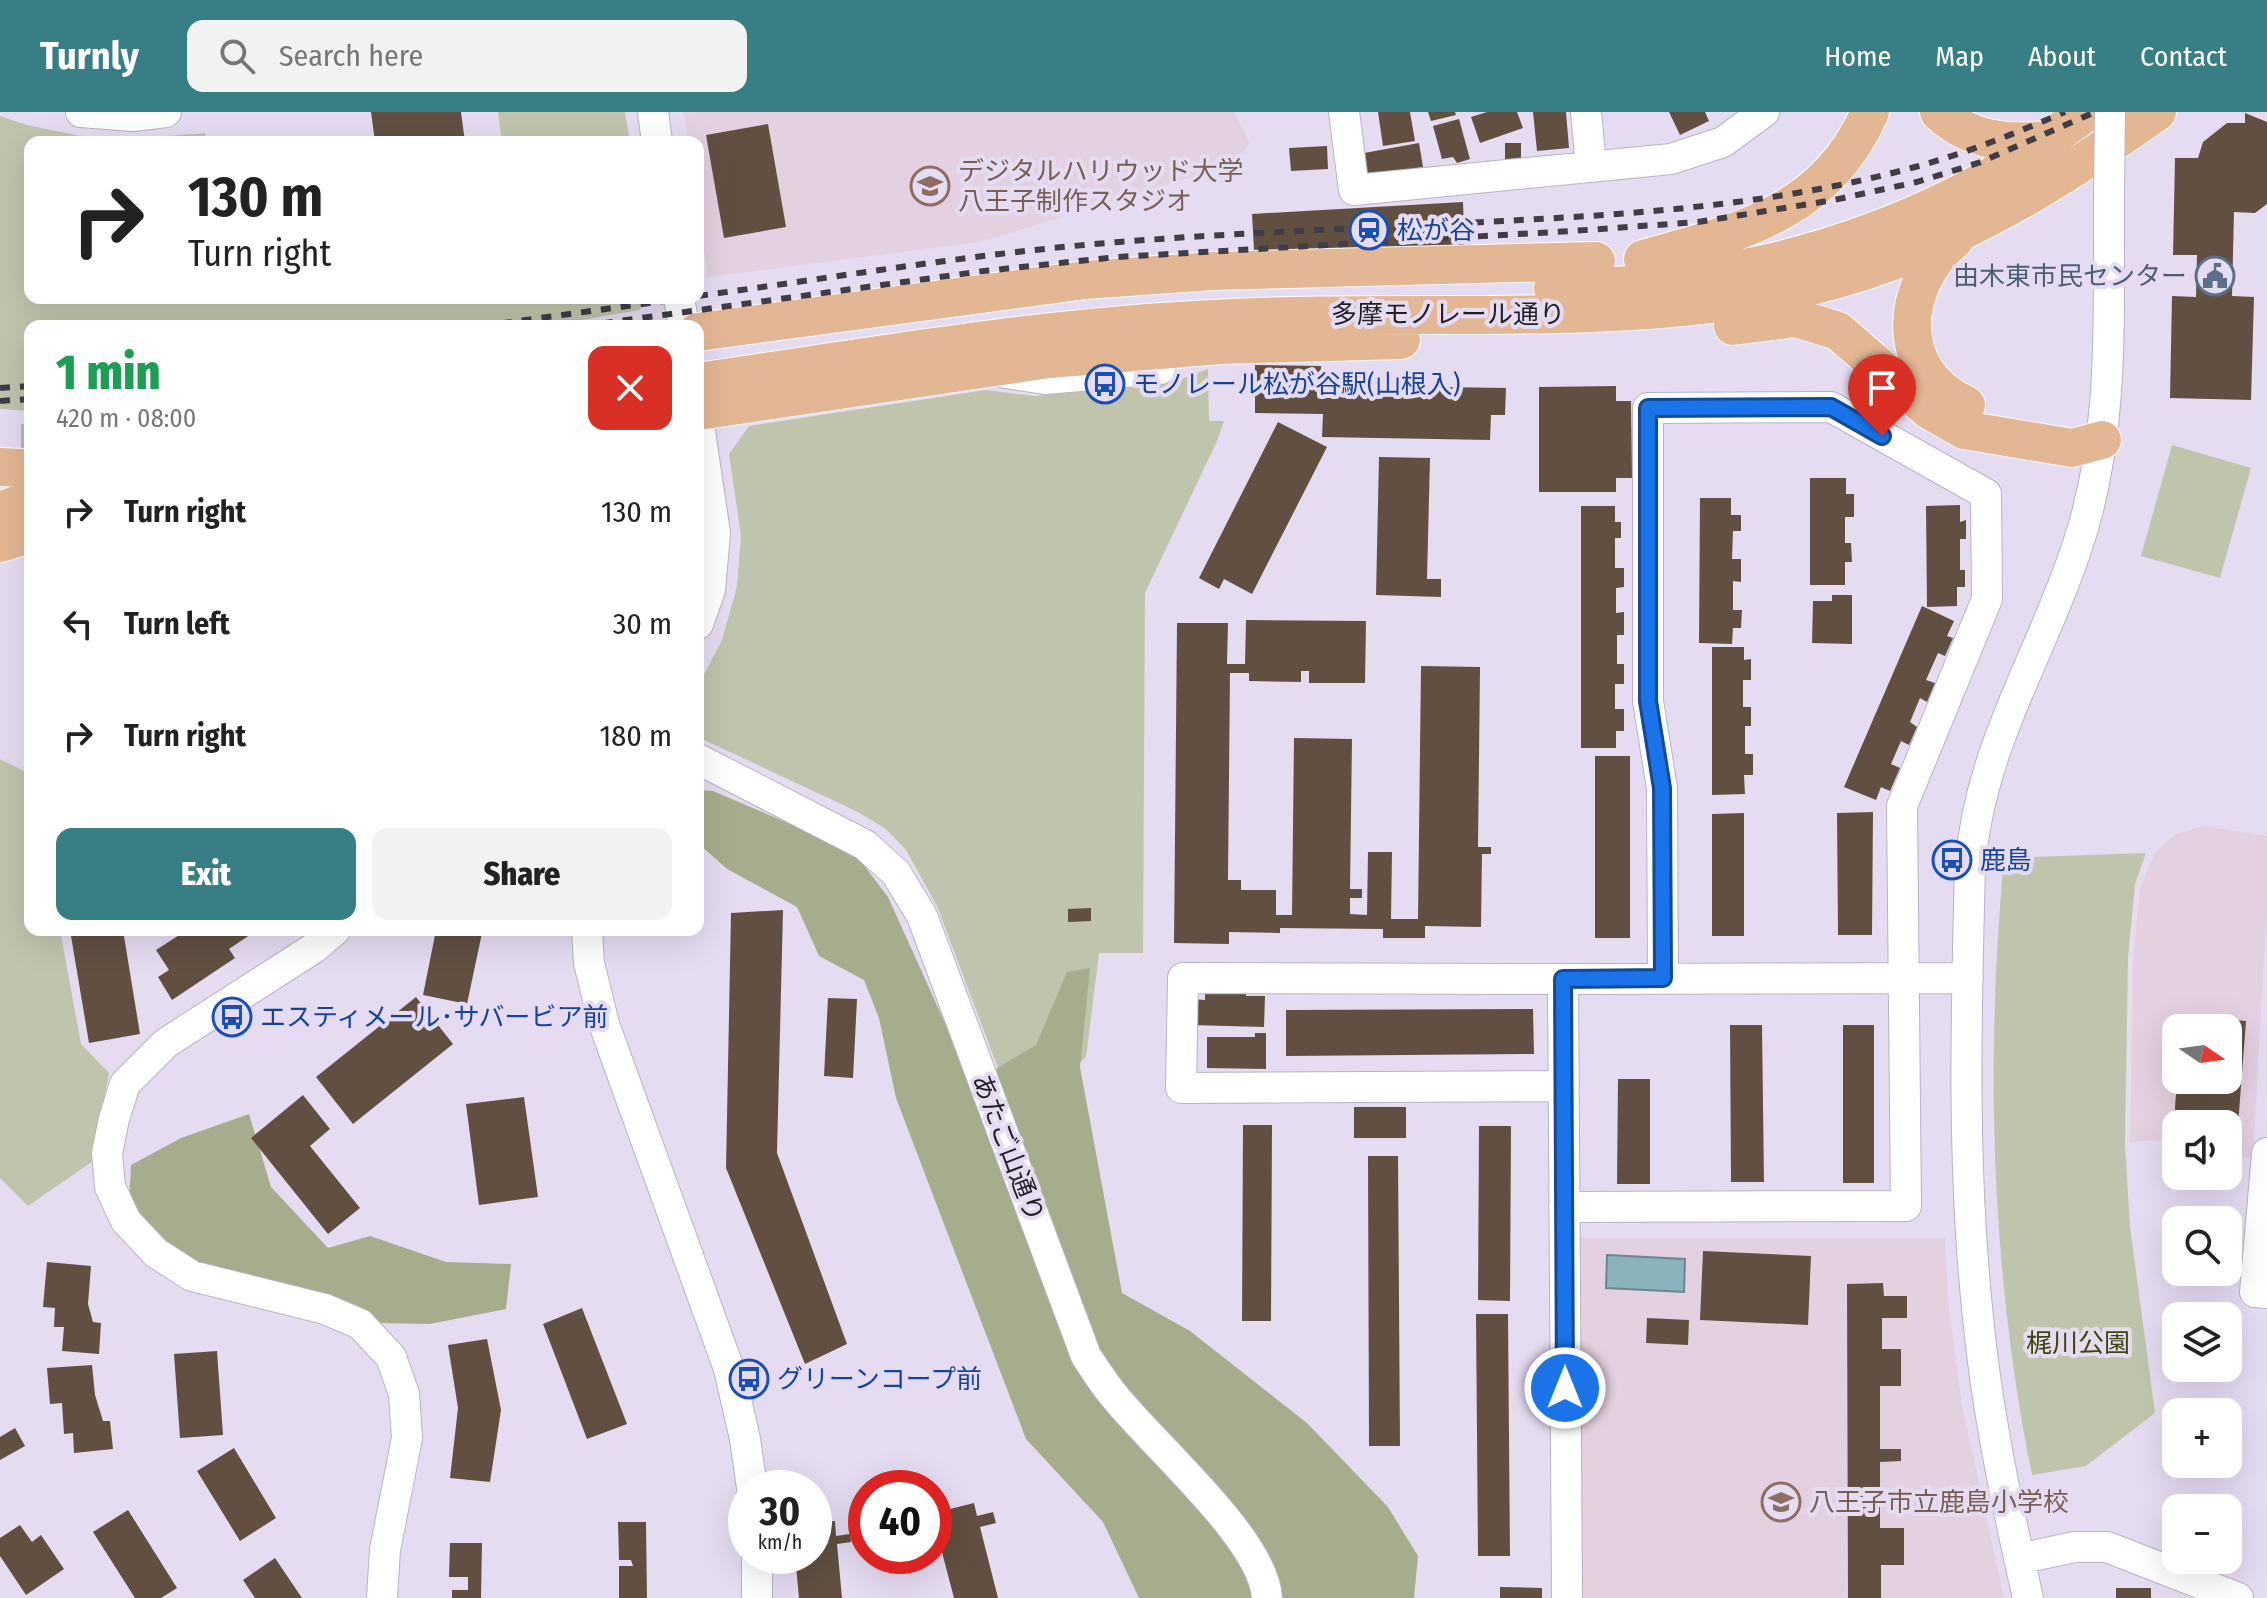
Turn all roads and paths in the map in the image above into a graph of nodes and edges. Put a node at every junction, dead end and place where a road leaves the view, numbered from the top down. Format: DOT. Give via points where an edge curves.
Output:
graph roads {
  1 [pos="81,112"];
  2 [pos="166,112"];
  3 [pos="653,112"];
  4 [pos="1344,112"];
  5 [pos="1586,112"];
  6 [pos="1870,112"];
  7 [pos="1939,112"];
  8 [pos="2087,112"];
  9 [pos="2110,112"];
  10 [pos="2157,112"];
  11 [pos="1747,118"];
  12 [pos="656,136"];
  13 [pos="2047,140"];
  14 [pos="1591,166"];
  15 [pos="1884,227"];
  16 [pos="1970,227"];
  17 [pos="1643,259"];
  18 [pos="1649,312"];
  19 [pos="704,331"];
  20 [pos="1550,340"];
  21 [pos="704,357"];
  22 [pos="704,381"];
  23 [pos="704,410"];
  24 [pos="2102,440"];
  25 [pos="704,459"];
  26 [pos="14,464"];
  27 [pos="0,511"];
  28 [pos="24,536"];
  29 [pos="0,543"];
  30 [pos="704,607"];
  31 [pos="704,762"];
  32 [pos="328,936"];
  33 [pos="587,936"];
  34 [pos="1663,978"];
  35 [pos="1904,978"];
  36 [pos="1968,978"];
  37 [pos="1563,979"];
  38 [pos="1564,1086"];
  39 [pos="2267,1153"];
  40 [pos="2267,1172"];
  41 [pos="1564,1207"];
  42 [pos="2267,1293"];
  43 [pos="749,1470"];
  44 [pos="2019,1559"];
  45 [pos="757,1574"];
  46 [pos="2176,1586"];
  47 [pos="382,1598"];
  48 [pos="757,1598"];
  49 [pos="1267,1598"];
  50 [pos="1567,1598"];
  51 [pos="2028,1598"];
  52 [pos="2238,1598"];
  1 -- 2 [label="street"];
  3 -- 12 [label="street"];
  4 -- 14 [label="street" via="1354,190"];
  5 -- 14 [label="street"];
  6 -- 17 [label="main road" via="1837,164 1789,208 1712,242"];
  7 -- 13 [label="main road" via="1985,138"];
  8 -- 13 [label="main road, 多摩モノレール通り"];
  9 -- 24 [label="street, bridge"];
  10 -- 16 [label="main road, 多摩モノレール通り" via="2074,170"];
  11 -- 14 [label="street" via="1713,146 1671,159"];
  13 -- 15 [label="main road, 多摩モノレール通り" via="1953,197"];
  15 -- 17 [label="main road" via="1714,256"];
  15 -- 21 [label="main road, 多摩モノレール通り" via="1774,261 1645,284 1328,290 1104,303"];
  16 -- 18 [label="main road, 多摩モノレール通り" via="1850,275"];
  16 -- 24 [label="main road" via="1937,256 1916,295 1912,333 1925,369 1939,388 1974,409 2075,425"];
  17 -- 19 [label="main road" via="1085,280"];
  18 -- 20 [label="main road"];
  18 -- 22 [label="main road, 多摩モノレール通り" via="1190,320 939,347"];
  20 -- 23 [label="main road" via="1221,345 1049,359"];
  20 -- 24 [label="main road" via="1649,338 1796,318 1838,331 1929,410 1964,430 2072,448"];
  24 -- 36 [label="street" via="2077,547 2005,719 1980,798 1972,837"];
  25 -- 30 [label="street" via="715,533"];
  26 -- 27 [label="main road"];
  28 -- 29 [label="main road"];
  31 -- 49 [label="street, あたご山通り" via="865,845 896,873 922,916 1086,1356 1111,1393 1236,1531 1256,1563"];
  32 -- 47 [label="street" via="166,1043 125,1084 107,1153 110,1187 126,1221 156,1253 192,1276 360,1324 391,1357 404,1394 407,1438 385,1550"];
  33 -- 43 [label="street" via="604,1024 729,1369"];
  34 -- 35 [label="street"];
  34 -- 35 [label="street" via="1662,788 1648,701 1648,408 1831,407 1986,494 1987,599 1902,806"];
  34 -- 37 [label="street"];
  35 -- 36 [label="street"];
  35 -- 41 [label="street" via="1906,1206"];
  36 -- 44 [label="street" via="1967,1151 1977,1315 1987,1397"];
  37 -- 38 [label="street"];
  37 -- 38 [label="street" via="1183,978 1181,1088"];
  38 -- 41 [label="street"];
  39 -- 40 [label="street"];
  40 -- 42 [label="street" via="2255,1292"];
  41 -- 50 [label="street"];
  44 -- 46 [label="street" via="2074,1547 2107,1547"];
  44 -- 51 [label="street"];
  45 -- 48 [label="street"];
  46 -- 52 [label="street"];
}
